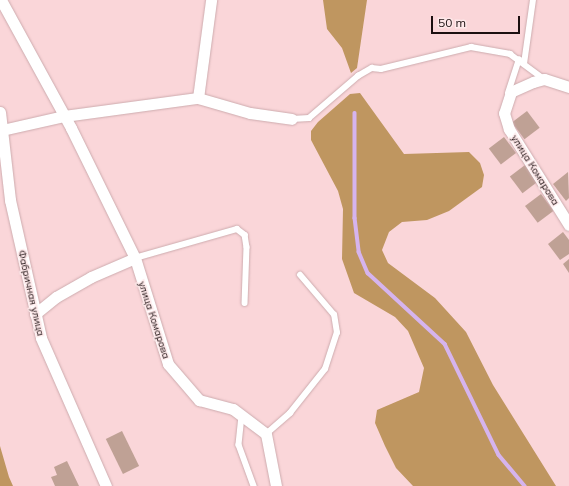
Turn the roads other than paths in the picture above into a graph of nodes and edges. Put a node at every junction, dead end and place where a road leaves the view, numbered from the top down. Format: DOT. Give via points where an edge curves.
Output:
graph roads {
  1 [pos="1,0"];
  2 [pos="211,0"];
  3 [pos="533,0"];
  4 [pos="521,62"];
  5 [pos="544,79"];
  6 [pos="569,87"];
  7 [pos="198,98"];
  8 [pos="506,99"];
  9 [pos="0,112"];
  10 [pos="64,116"];
  11 [pos="292,119"];
  12 [pos="2,130"];
  13 [pos="569,225"];
  14 [pos="135,258"];
  15 [pos="300,275"];
  16 [pos="244,303"];
  17 [pos="35,314"];
  18 [pos="242,416"];
  19 [pos="266,434"];
  20 [pos="106,486"];
  21 [pos="254,486"];
  22 [pos="276,486"];
  1 -- 10 [label="street, улица Комарова"];
  2 -- 7 [label="street"];
  3 -- 4 [label="lane"];
  4 -- 5 [label="lane"];
  4 -- 8 [label="lane"];
  4 -- 11 [label="lane" via="499,50 471,47 381,69 372,68 358,76 309,118"];
  5 -- 6 [label="street"];
  5 -- 8 [label="street" via="512,92"];
  7 -- 10 [label="street"];
  7 -- 11 [label="street" via="250,113"];
  8 -- 13 [label="street, улица Комарова" via="504,113 509,129"];
  9 -- 12 [label="street, Фабричная улица"];
  10 -- 12 [label="street"];
  10 -- 14 [label="street, улица Комарова"];
  12 -- 17 [label="street, Фабричная улица" via="10,200"];
  14 -- 16 [label="lane" via="238,229 245,235 247,247"];
  14 -- 17 [label="street" via="91,276"];
  14 -- 18 [label="street, улица Комарова" via="168,364 199,400 233,409"];
  15 -- 19 [label="lane" via="334,315 337,334 325,369 290,413"];
  17 -- 20 [label="street, Фабричная улица" via="41,338"];
  18 -- 19 [label="street, улица Комарова"];
  18 -- 21 [label="lane" via="239,445"];
  19 -- 22 [label="street"];
}
